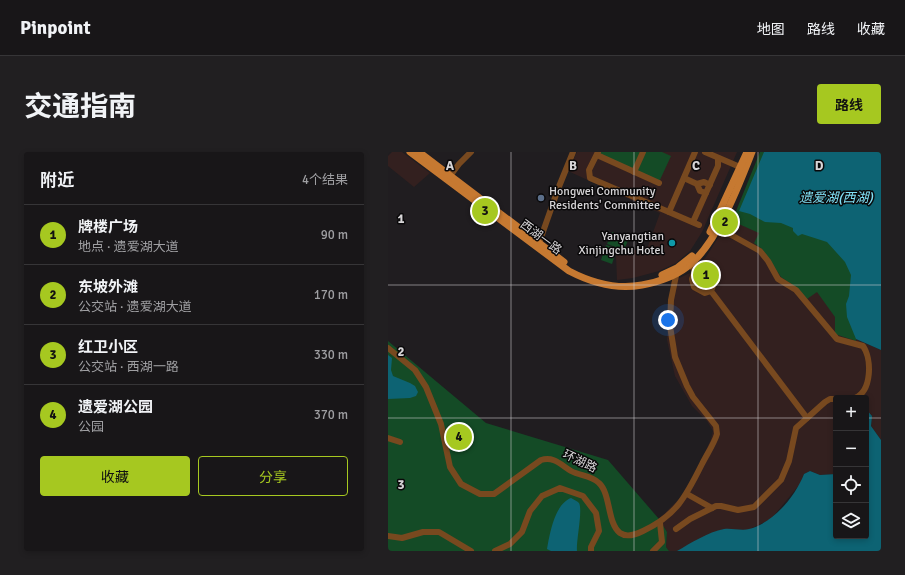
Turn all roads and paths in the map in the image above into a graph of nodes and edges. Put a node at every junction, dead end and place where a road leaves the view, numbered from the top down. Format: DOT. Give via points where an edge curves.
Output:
graph roads {
  1 [pos="410,152"];
  2 [pos="419,152"];
  3 [pos="471,152"];
  4 [pos="573,152"];
  5 [pos="643,152"];
  6 [pos="695,152"];
  7 [pos="705,152"];
  8 [pos="747,152"];
  9 [pos="752,152"];
  10 [pos="597,154"];
  11 [pos="718,158"];
  12 [pos="740,167"];
  13 [pos="634,172"];
  14 [pos="450,176"];
  15 [pos="684,178"];
  16 [pos="659,183"];
  17 [pos="698,184"];
  18 [pos="710,184"];
  19 [pos="706,194"];
  20 [pos="669,212"];
  21 [pos="715,226"];
  22 [pos="539,246"];
  23 [pos="689,262"];
  24 [pos="677,271"];
  25 [pos="695,271"];
  26 [pos="711,291"];
  27 [pos="388,348"];
  28 [pos="859,395"];
  29 [pos="833,399"];
  30 [pos="807,418"];
  31 [pos="388,438"];
  32 [pos="400,442"];
  33 [pos="687,494"];
  34 [pos="712,508"];
  35 [pos="660,523"];
  36 [pos="676,529"];
  37 [pos="388,536"];
  38 [pos="471,551"];
  39 [pos="495,551"];
  40 [pos="591,551"];
  41 [pos="653,551"];
  1 -- 22 [label="main road, 西湖一路"];
  2 -- 14 [label="main road, 西湖一路"];
  3 -- 14 [label="street"];
  4 -- 22 [label="street"];
  5 -- 13 [label="street"];
  6 -- 15 [label="street"];
  7 -- 11 [label="street"];
  8 -- 12 [label="main road"];
  9 -- 21 [label="main road"];
  10 -- 13 [label="street"];
  10 -- 20 [label="street" via="589,170 590,178"];
  11 -- 12 [label="street"];
  11 -- 18 [label="street" via="718,166"];
  12 -- 21 [label="main road"];
  13 -- 16 [label="street"];
  14 -- 22 [label="main road, 西湖一路"];
  15 -- 17 [label="street"];
  15 -- 20 [label="street"];
  17 -- 18 [label="street"];
  17 -- 19 [label="street" via="700,191"];
  18 -- 19 [label="street"];
  19 -- 20 [label="street" via="696,223"];
  21 -- 23 [label="main road, 西湖一路"];
  21 -- 28 [label="street" via="760,251 778,279 796,290 837,338 862,346 869,363 865,391"];
  22 -- 24 [label="main road, 西湖一路" via="588,276 616,282 636,282"];
  23 -- 24 [label="main road, 西湖一路"];
  23 -- 25 [label="street"];
  24 -- 33 [label="street, 环湖路" via="670,313 675,357 693,397 716,429 715,438"];
  25 -- 26 [label="street" via="692,279 694,287 705,293"];
  25 -- 26 [label="street" via="704,269 711,274 715,281"];
  26 -- 30 [label="street"];
  27 -- 35 [label="street, 环湖路" via="414,370 426,386 441,424 450,467 456,479 466,488 480,494 494,494 541,460 551,459 599,483 604,490 615,526 621,534 634,534"];
  29 -- 30 [label="street" via="825,402"];
  30 -- 34 [label="street" via="795,430 789,461 781,480 762,500 748,510 721,506"];
  31 -- 32 [label="street"];
  33 -- 34 [label="street"];
  33 -- 35 [label="street, 环湖路"];
  34 -- 36 [label="street"];
  35 -- 41 [label="street" via="662,542"];
  37 -- 38 [label="street" via="402,538 423,532 439,532"];
  39 -- 40 [label="street" via="510,544 522,532 530,511 542,496 560,488 583,496 596,513 599,531"];
}
